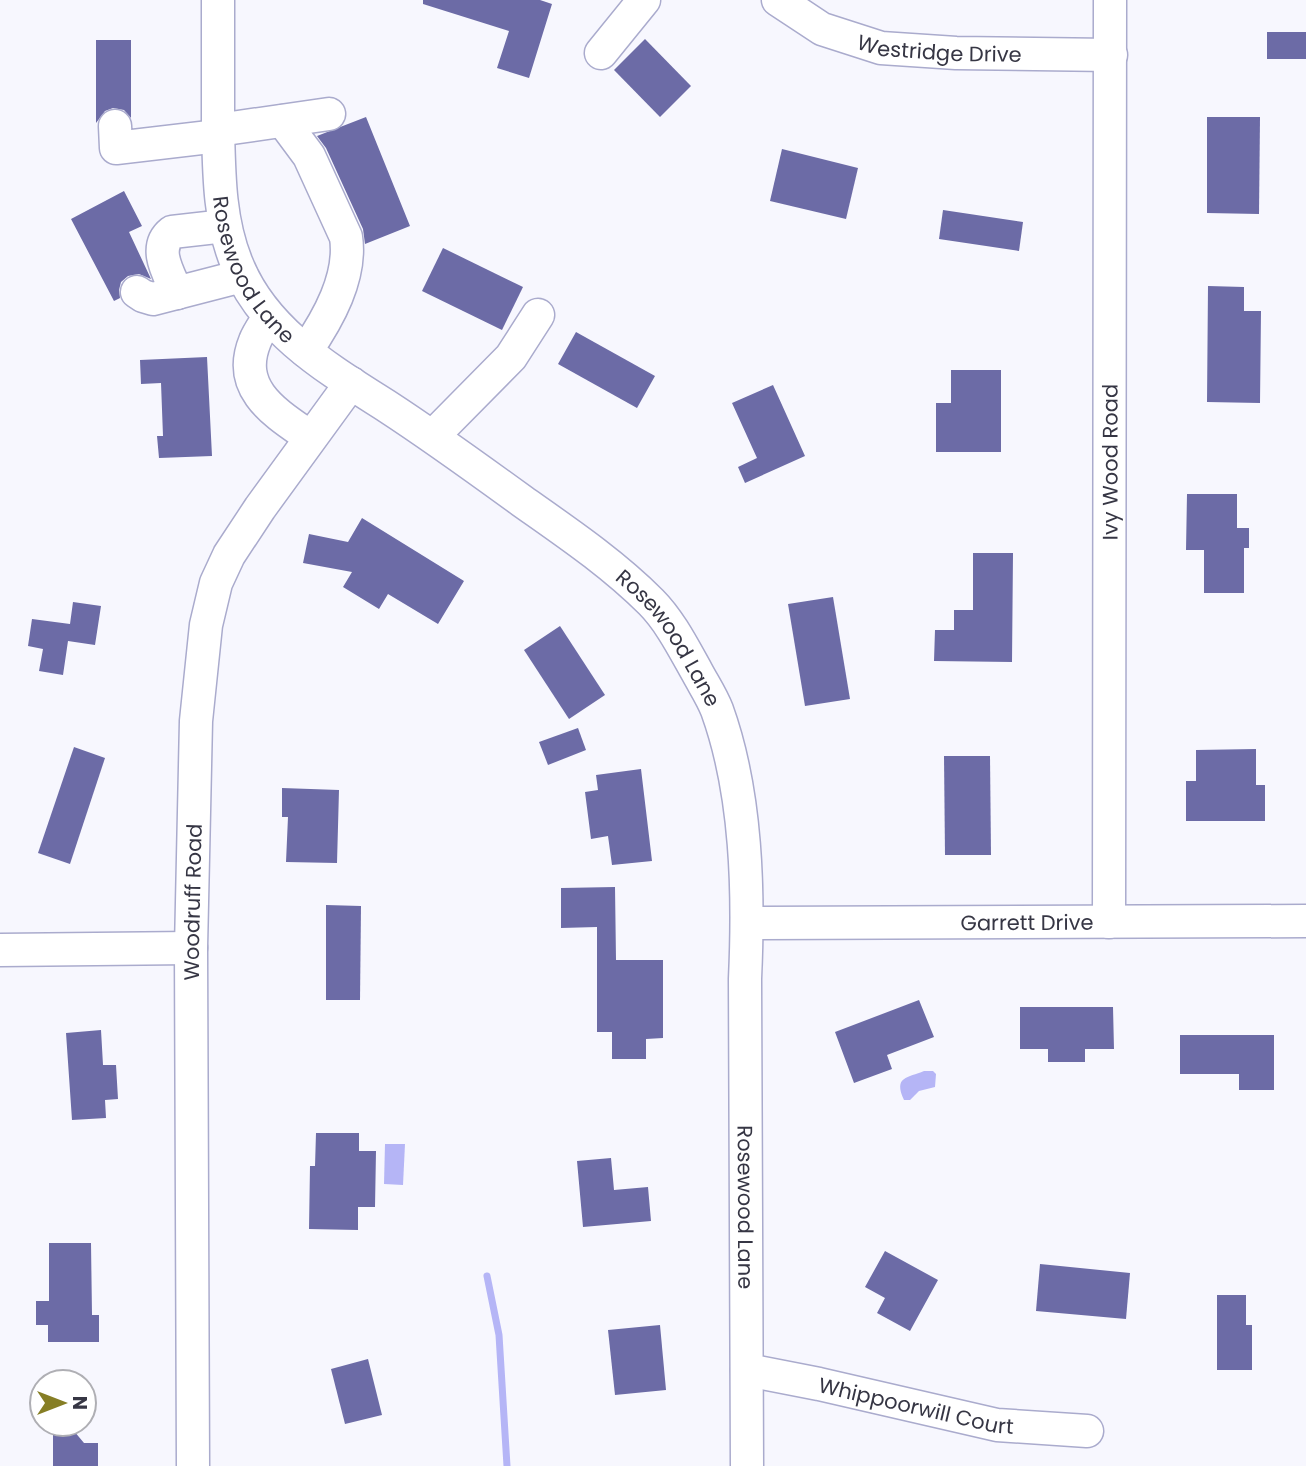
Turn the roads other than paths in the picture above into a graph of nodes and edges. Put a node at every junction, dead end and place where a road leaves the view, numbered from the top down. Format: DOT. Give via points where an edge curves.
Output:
graph roads {
  1 [pos="218,0"];
  2 [pos="644,0"];
  3 [pos="778,0"];
  4 [pos="1110,0"];
  5 [pos="601,53"];
  6 [pos="1111,55"];
  7 [pos="329,114"];
  8 [pos="283,121"];
  9 [pos="115,126"];
  10 [pos="218,133"];
  11 [pos="225,226"];
  12 [pos="242,276"];
  13 [pos="137,292"];
  14 [pos="177,293"];
  15 [pos="538,315"];
  16 [pos="269,317"];
  17 [pos="306,351"];
  18 [pos="351,383"];
  19 [pos="433,436"];
  20 [pos="310,437"];
  21 [pos="1306,921"];
  22 [pos="1109,922"];
  23 [pos="747,923"];
  24 [pos="191,948"];
  25 [pos="0,950"];
  26 [pos="747,1370"];
  27 [pos="1087,1432"];
  28 [pos="193,1466"];
  29 [pos="747,1466"];
  1 -- 10 [label="street, Rosewood Lane"];
  2 -- 5 [label="street"];
  3 -- 6 [label="street, Westridge Drive" via="822,29 881,48"];
  4 -- 6 [label="street, Ivy Wood Road"];
  6 -- 22 [label="street, Ivy Wood Road"];
  7 -- 8 [label="street"];
  8 -- 10 [label="street"];
  8 -- 17 [label="street" via="309,156 348,249 328,319"];
  9 -- 10 [label="street" via="116,148"];
  10 -- 11 [label="street, Rosewood Lane"];
  11 -- 12 [label="street, Rosewood Lane"];
  11 -- 14 [label="street" via="172,232 166,237 163,262"];
  12 -- 14 [label="street"];
  12 -- 16 [label="street, Rosewood Lane"];
  13 -- 14 [label="street" via="153,299"];
  15 -- 19 [label="street" via="511,357"];
  16 -- 17 [label="street, Rosewood Lane"];
  16 -- 20 [label="street" via="254,342 253,381 272,411"];
  17 -- 18 [label="street, Rosewood Lane"];
  18 -- 19 [label="street, Rosewood Lane"];
  18 -- 20 [label="street, Woodruff Road"];
  19 -- 23 [label="street, Rosewood Lane" via="598,555 653,604 683,646 716,708 729,752 740,806"];
  20 -- 24 [label="street, Woodruff Road" via="229,555 216,583 206,625 195,721"];
  21 -- 22 [label="street, Garrett Drive"];
  22 -- 23 [label="street, Garrett Drive"];
  23 -- 26 [label="street, Rosewood Lane"];
  24 -- 25 [label="street"];
  24 -- 28 [label="street, Woodruff Road"];
  26 -- 27 [label="street, Whippoorwill Court" via="997,1425"];
  26 -- 29 [label="street, Rosewood Lane"];
}
